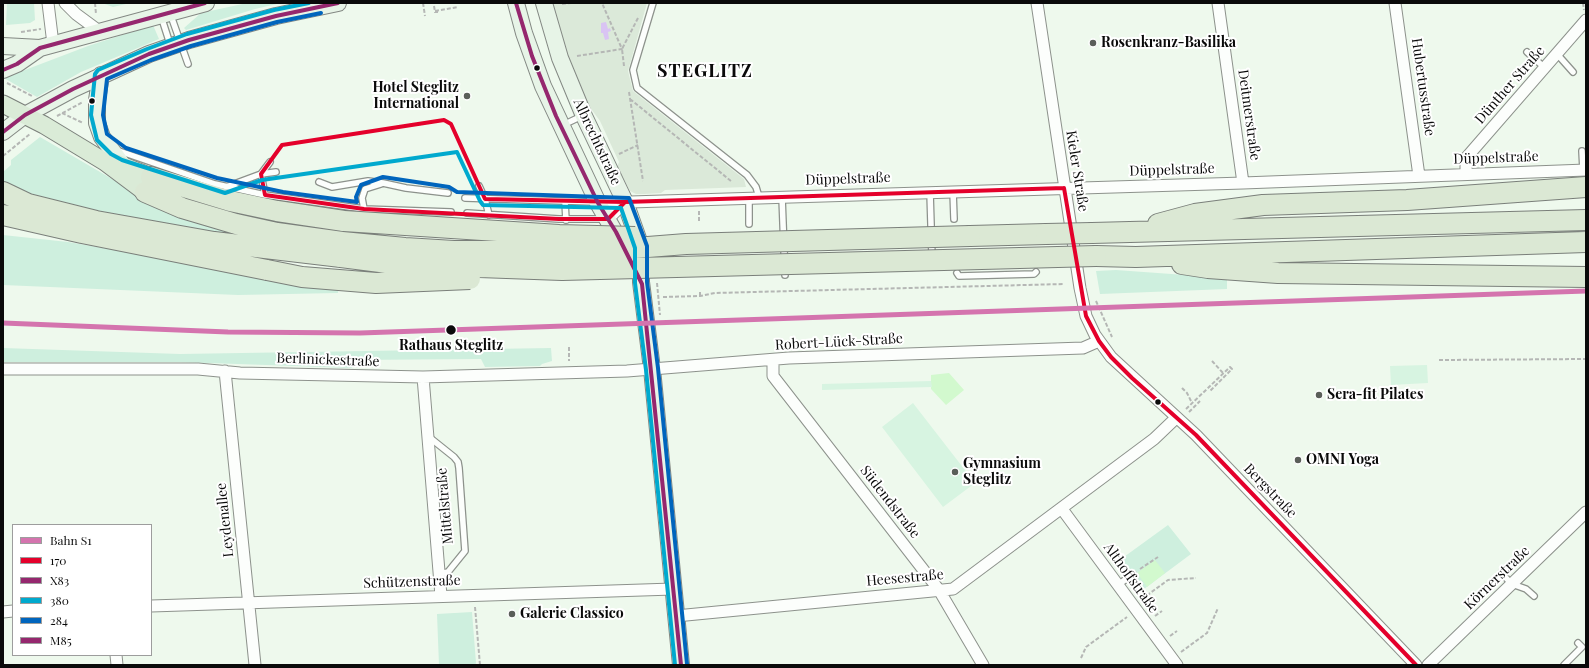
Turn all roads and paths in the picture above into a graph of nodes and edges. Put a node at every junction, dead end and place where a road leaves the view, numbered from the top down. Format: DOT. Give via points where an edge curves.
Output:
graph roads {
  1 [pos="48,3"];
  2 [pos="65,3"];
  3 [pos="95,3"];
  4 [pos="206,3"];
  5 [pos="338,3"];
  6 [pos="423,3"];
  7 [pos="516,3"];
  8 [pos="544,3"];
  9 [pos="571,3"];
  10 [pos="602,3"];
  11 [pos="653,3"];
  12 [pos="1037,3"];
  13 [pos="1218,3"];
  14 [pos="1395,3"];
  15 [pos="562,4"];
  16 [pos="434,6"];
  17 [pos="458,7"];
  18 [pos="435,11"];
  19 [pos="438,12"];
  20 [pos="165,13"];
  21 [pos="96,14"];
  22 [pos="425,16"];
  23 [pos="1586,20"];
  24 [pos="44,29"];
  25 [pos="99,31"];
  26 [pos="18,32"];
  27 [pos="176,45"];
  28 [pos="3,46"];
  29 [pos="47,46"];
  30 [pos="1527,52"];
  31 [pos="1557,54"];
  32 [pos="577,56"];
  33 [pos="188,64"];
  34 [pos="1545,68"];
  35 [pos="3,70"];
  36 [pos="1573,72"];
  37 [pos="102,75"];
  38 [pos="3,80"];
  39 [pos="35,98"];
  40 [pos="87,99"];
  41 [pos="630,99"];
  42 [pos="3,104"];
  43 [pos="57,110"];
  44 [pos="62,113"];
  45 [pos="25,115"];
  46 [pos="584,116"];
  47 [pos="85,124"];
  48 [pos="43,125"];
  49 [pos="561,126"];
  50 [pos="4,131"];
  51 [pos="638,145"];
  52 [pos="1582,150"];
  53 [pos="619,154"];
  54 [pos="3,156"];
  55 [pos="128,159"];
  56 [pos="105,162"];
  57 [pos="270,162"];
  58 [pos="276,172"];
  59 [pos="261,174"];
  60 [pos="1466,174"];
  61 [pos="1419,176"];
  62 [pos="1585,176"];
  63 [pos="731,181"];
  64 [pos="319,182"];
  65 [pos="383,183"];
  66 [pos="1243,183"];
  67 [pos="148,184"];
  68 [pos="479,186"];
  69 [pos="226,187"];
  70 [pos="1064,188"];
  71 [pos="953,191"];
  72 [pos="3,192"];
  73 [pos="930,192"];
  74 [pos="448,193"];
  75 [pos="266,194"];
  76 [pos="782,196"];
  77 [pos="754,197"];
  78 [pos="465,198"];
  79 [pos="485,199"];
  80 [pos="565,202"];
  81 [pos="625,202"];
  82 [pos="598,203"];
  83 [pos="364,208"];
  84 [pos="451,212"];
  85 [pos="699,212"];
  86 [pos="467,213"];
  87 [pos="3,215"];
  88 [pos="488,215"];
  89 [pos="608,219"];
  90 [pos="954,219"];
  91 [pos="566,220"];
  92 [pos="1586,220"];
  93 [pos="699,222"];
  94 [pos="749,224"];
  95 [pos="1129,232"];
  96 [pos="1586,242"];
  97 [pos="686,244"];
  98 [pos="341,249"];
  99 [pos="1136,257"];
  100 [pos="933,269"];
  101 [pos="562,270"];
  102 [pos="1036,272"];
  103 [pos="957,273"];
  104 [pos="785,274"];
  105 [pos="1586,277"];
  106 [pos="641,282"];
  107 [pos="1064,284"];
  108 [pos="700,290"];
  109 [pos="700,296"];
  110 [pos="663,297"];
  111 [pos="1095,299"];
  112 [pos="1112,339"];
  113 [pos="1099,341"];
  114 [pos="569,348"];
  115 [pos="1586,359"];
  116 [pos="773,360"];
  117 [pos="1439,360"];
  118 [pos="1212,361"];
  119 [pos="569,366"];
  120 [pos="3,369"];
  121 [pos="652,369"];
  122 [pos="225,371"];
  123 [pos="1223,373"];
  124 [pos="423,377"];
  125 [pos="1182,388"];
  126 [pos="1210,391"];
  127 [pos="1200,401"];
  128 [pos="1192,403"];
  129 [pos="1186,409"];
  130 [pos="1188,412"];
  131 [pos="1176,418"];
  132 [pos="427,436"];
  133 [pos="1062,509"];
  134 [pos="1586,512"];
  135 [pos="1158,557"];
  136 [pos="1501,573"];
  137 [pos="439,574"];
  138 [pos="1133,574"];
  139 [pos="1196,578"];
  140 [pos="1512,584"];
  141 [pos="1118,585"];
  142 [pos="673,589"];
  143 [pos="939,590"];
  144 [pos="441,596"];
  145 [pos="1534,596"];
  146 [pos="1141,600"];
  147 [pos="249,603"];
  148 [pos="475,604"];
  149 [pos="152,606"];
  150 [pos="1218,608"];
  151 [pos="1162,611"];
  152 [pos="676,616"];
  153 [pos="1127,617"];
  154 [pos="1154,617"];
  155 [pos="1176,631"];
  156 [pos="1168,637"];
  157 [pos="1578,643"];
  158 [pos="1180,653"];
  159 [pos="1081,658"];
  160 [pos="255,665"];
  161 [pos="480,665"];
  162 [pos="681,665"];
  163 [pos="983,665"];
  164 [pos="1177,665"];
  165 [pos="1416,665"];
  166 [pos="1428,665"];
  167 [pos="1564,665"];
  1 -- 29 [label="street"];
  2 -- 25 [label="street"];
  3 -- 21 [label="path"];
  4 -- 20 [label="main road"];
  5 -- 27 [label="main road" via="276,16"];
  6 -- 22 [label="path"];
  7 -- 49 [label="main road, Albrechtstraße" via="535,64"];
  8 -- 46 [label="main road, Albrechtstraße" via="560,58"];
  9 -- 15 [label="path"];
  10 -- 32 [label="path" via="622,49"];
  11 -- 77 [label="lane" via="633,70 637,88 747,175 756,187"];
  12 -- 70 [label="street, Kieler Straße"];
  13 -- 66 [label="street, Deitmerstraße"];
  14 -- 61 [label="street, Hubertusstraße"];
  16 -- 18 [label="path"];
  17 -- 18 [label="path"];
  18 -- 19 [label="path"];
  20 -- 25 [label="main road"];
  20 -- 27 [label="lane"];
  20 -- 27 [label="lane"];
  23 -- 31 [label="street, Dünther Straße"];
  24 -- 26 [label="path"];
  25 -- 29 [label="main road"];
  27 -- 33 [label="lane"];
  27 -- 37 [label="main road"];
  28 -- 29 [label="main road"];
  29 -- 35 [label="main road"];
  30 -- 34 [label="lane"];
  31 -- 34 [label="street, Dünther Straße"];
  31 -- 36 [label="lane"];
  34 -- 60 [label="street, Dünther Straße" via="1466,158"];
  37 -- 45 [label="main road"];
  37 -- 55 [label="main road" via="97,115 102,137"];
  38 -- 39 [label="path"];
  40 -- 44 [label="path"];
  41 -- 63 [label="path"];
  42 -- 45 [label="main road"];
  43 -- 44 [label="path"];
  44 -- 47 [label="path"];
  44 -- 48 [label="path"];
  45 -- 48 [label="main road"];
  45 -- 50 [label="main road"];
  46 -- 49 [label="lane"];
  46 -- 81 [label="main road, Albrechtstraße"];
  48 -- 54 [label="path"];
  48 -- 56 [label="main road"];
  49 -- 82 [label="main road, Albrechtstraße"];
  51 -- 53 [label="path"];
  52 -- 62 [label="lane"];
  55 -- 56 [label="main road"];
  55 -- 67 [label="main road"];
  55 -- 69 [label="lane"];
  56 -- 67 [label="main road"];
  57 -- 59 [label="lane"];
  58 -- 59 [label="lane"];
  59 -- 69 [label="lane"];
  59 -- 75 [label="lane"];
  60 -- 61 [label="street, Düppelstraße"];
  60 -- 62 [label="street, Düppelstraße"];
  61 -- 66 [label="street, Düppelstraße"];
  62 -- 95 [label="highway" via="1407,200 1263,205 1195,214"];
  64 -- 65 [label="lane" via="332,187 368,182"];
  65 -- 74 [label="lane"];
  65 -- 83 [label="lane" via="365,189 362,198"];
  66 -- 70 [label="street, Düppelstraße"];
  67 -- 97 [label="highway, bridge" via="277,211 344,221 559,235 654,238"];
  67 -- 98 [label="highway" via="182,208 236,224"];
  68 -- 79 [label="lane"];
  69 -- 75 [label="lane"];
  70 -- 71 [label="street, Düppelstraße"];
  70 -- 113 [label="street, Kieler Straße" via="1086,316"];
  71 -- 73 [label="street, Düppelstraße"];
  71 -- 90 [label="lane"];
  72 -- 98 [label="highway" via="28,204 96,221 214,242"];
  73 -- 76 [label="street, Düppelstraße"];
  73 -- 100 [label="lane"];
  75 -- 83 [label="lane"];
  76 -- 77 [label="street, Düppelstraße"];
  76 -- 104 [label="lane"];
  77 -- 81 [label="street, Düppelstraße"];
  77 -- 94 [label="lane"];
  78 -- 79 [label="lane"];
  79 -- 80 [label="lane"];
  79 -- 88 [label="lane"];
  80 -- 82 [label="lane"];
  80 -- 91 [label="lane"];
  81 -- 82 [label="street, Düppelstraße"];
  81 -- 89 [label="street"];
  81 -- 106 [label="main road, Albrechtstraße" via="640,248"];
  82 -- 89 [label="main road, Albrechtstraße"];
  83 -- 84 [label="lane"];
  85 -- 93 [label="path"];
  86 -- 88 [label="lane"];
  87 -- 101 [label="highway, bridge" via="302,277 376,283 498,278"];
  88 -- 91 [label="lane"];
  89 -- 91 [label="lane"];
  89 -- 106 [label="main road, Albrechtstraße"];
  92 -- 95 [label="highway"];
  95 -- 97 [label="highway, bridge"];
  96 -- 99 [label="highway"];
  97 -- 98 [label="highway, bridge" via="597,251"];
  98 -- 101 [label="highway, bridge" via="396,264"];
  99 -- 101 [label="highway, bridge"];
  99 -- 105 [label="highway" via="1208,268 1278,272"];
  102 -- 103 [label="lane" via="965,276 959,276"];
  106 -- 121 [label="main road, Albrechtstraße"];
  107 -- 109 [label="path" via="715,293"];
  108 -- 109 [label="path"];
  109 -- 110 [label="path"];
  111 -- 112 [label="path"];
  113 -- 116 [label="street, Robert-Lück-Straße" via="1083,348"];
  113 -- 131 [label="street, Bergstraße" via="1111,357"];
  114 -- 119 [label="path"];
  115 -- 117 [label="path"];
  116 -- 121 [label="street, Robert-Lück-Straße"];
  116 -- 143 [label="street, Südendstraße" via="773,376"];
  118 -- 123 [label="path"];
  120 -- 122 [label="street, Berlinickestraße"];
  121 -- 124 [label="street, Berlinickestraße"];
  121 -- 142 [label="main road, Albrechtstraße"];
  122 -- 124 [label="street, Berlinickestraße"];
  122 -- 147 [label="street, Leydenallee"];
  123 -- 126 [label="path" via="1230,367 1232,370"];
  123 -- 128 [label="path"];
  124 -- 132 [label="street, Mittelstraße"];
  125 -- 128 [label="path"];
  127 -- 130 [label="path"];
  128 -- 129 [label="path"];
  131 -- 133 [label="street, Heesestraße" via="1154,439"];
  131 -- 165 [label="street, Bergstraße"];
  132 -- 137 [label="street, Mittelstraße"];
  132 -- 137 [label="lane, Mittelstraße" via="454,457 459,468 464,551 448,572"];
  133 -- 141 [label="street, Althoffstraße"];
  133 -- 143 [label="street, Heesestraße" via="959,586"];
  134 -- 140 [label="street, Körnerstraße"];
  135 -- 138 [label="path"];
  136 -- 140 [label="lane"];
  137 -- 144 [label="street, Mittelstraße"];
  138 -- 141 [label="lane"];
  139 -- 146 [label="path" via="1168,580"];
  140 -- 145 [label="lane" via="1526,589"];
  140 -- 166 [label="street, Körnerstraße"];
  141 -- 164 [label="street, Althoffstraße"];
  142 -- 144 [label="street, Schützenstraße"];
  142 -- 152 [label="main road, Albrechtstraße"];
  143 -- 152 [label="street, Heesestraße"];
  143 -- 163 [label="street, Südendstraße"];
  144 -- 147 [label="street, Schützenstraße"];
  147 -- 149 [label="street, Schützenstraße"];
  147 -- 160 [label="street, Leydenallee"];
  148 -- 161 [label="path"];
  150 -- 158 [label="path" via="1207,634"];
  151 -- 154 [label="path"];
  152 -- 162 [label="main road, Albrechtstraße"];
  153 -- 159 [label="path" via="1086,647"];
  155 -- 156 [label="path"];
  157 -- 167 [label="lane" via="1582,647"];
}
